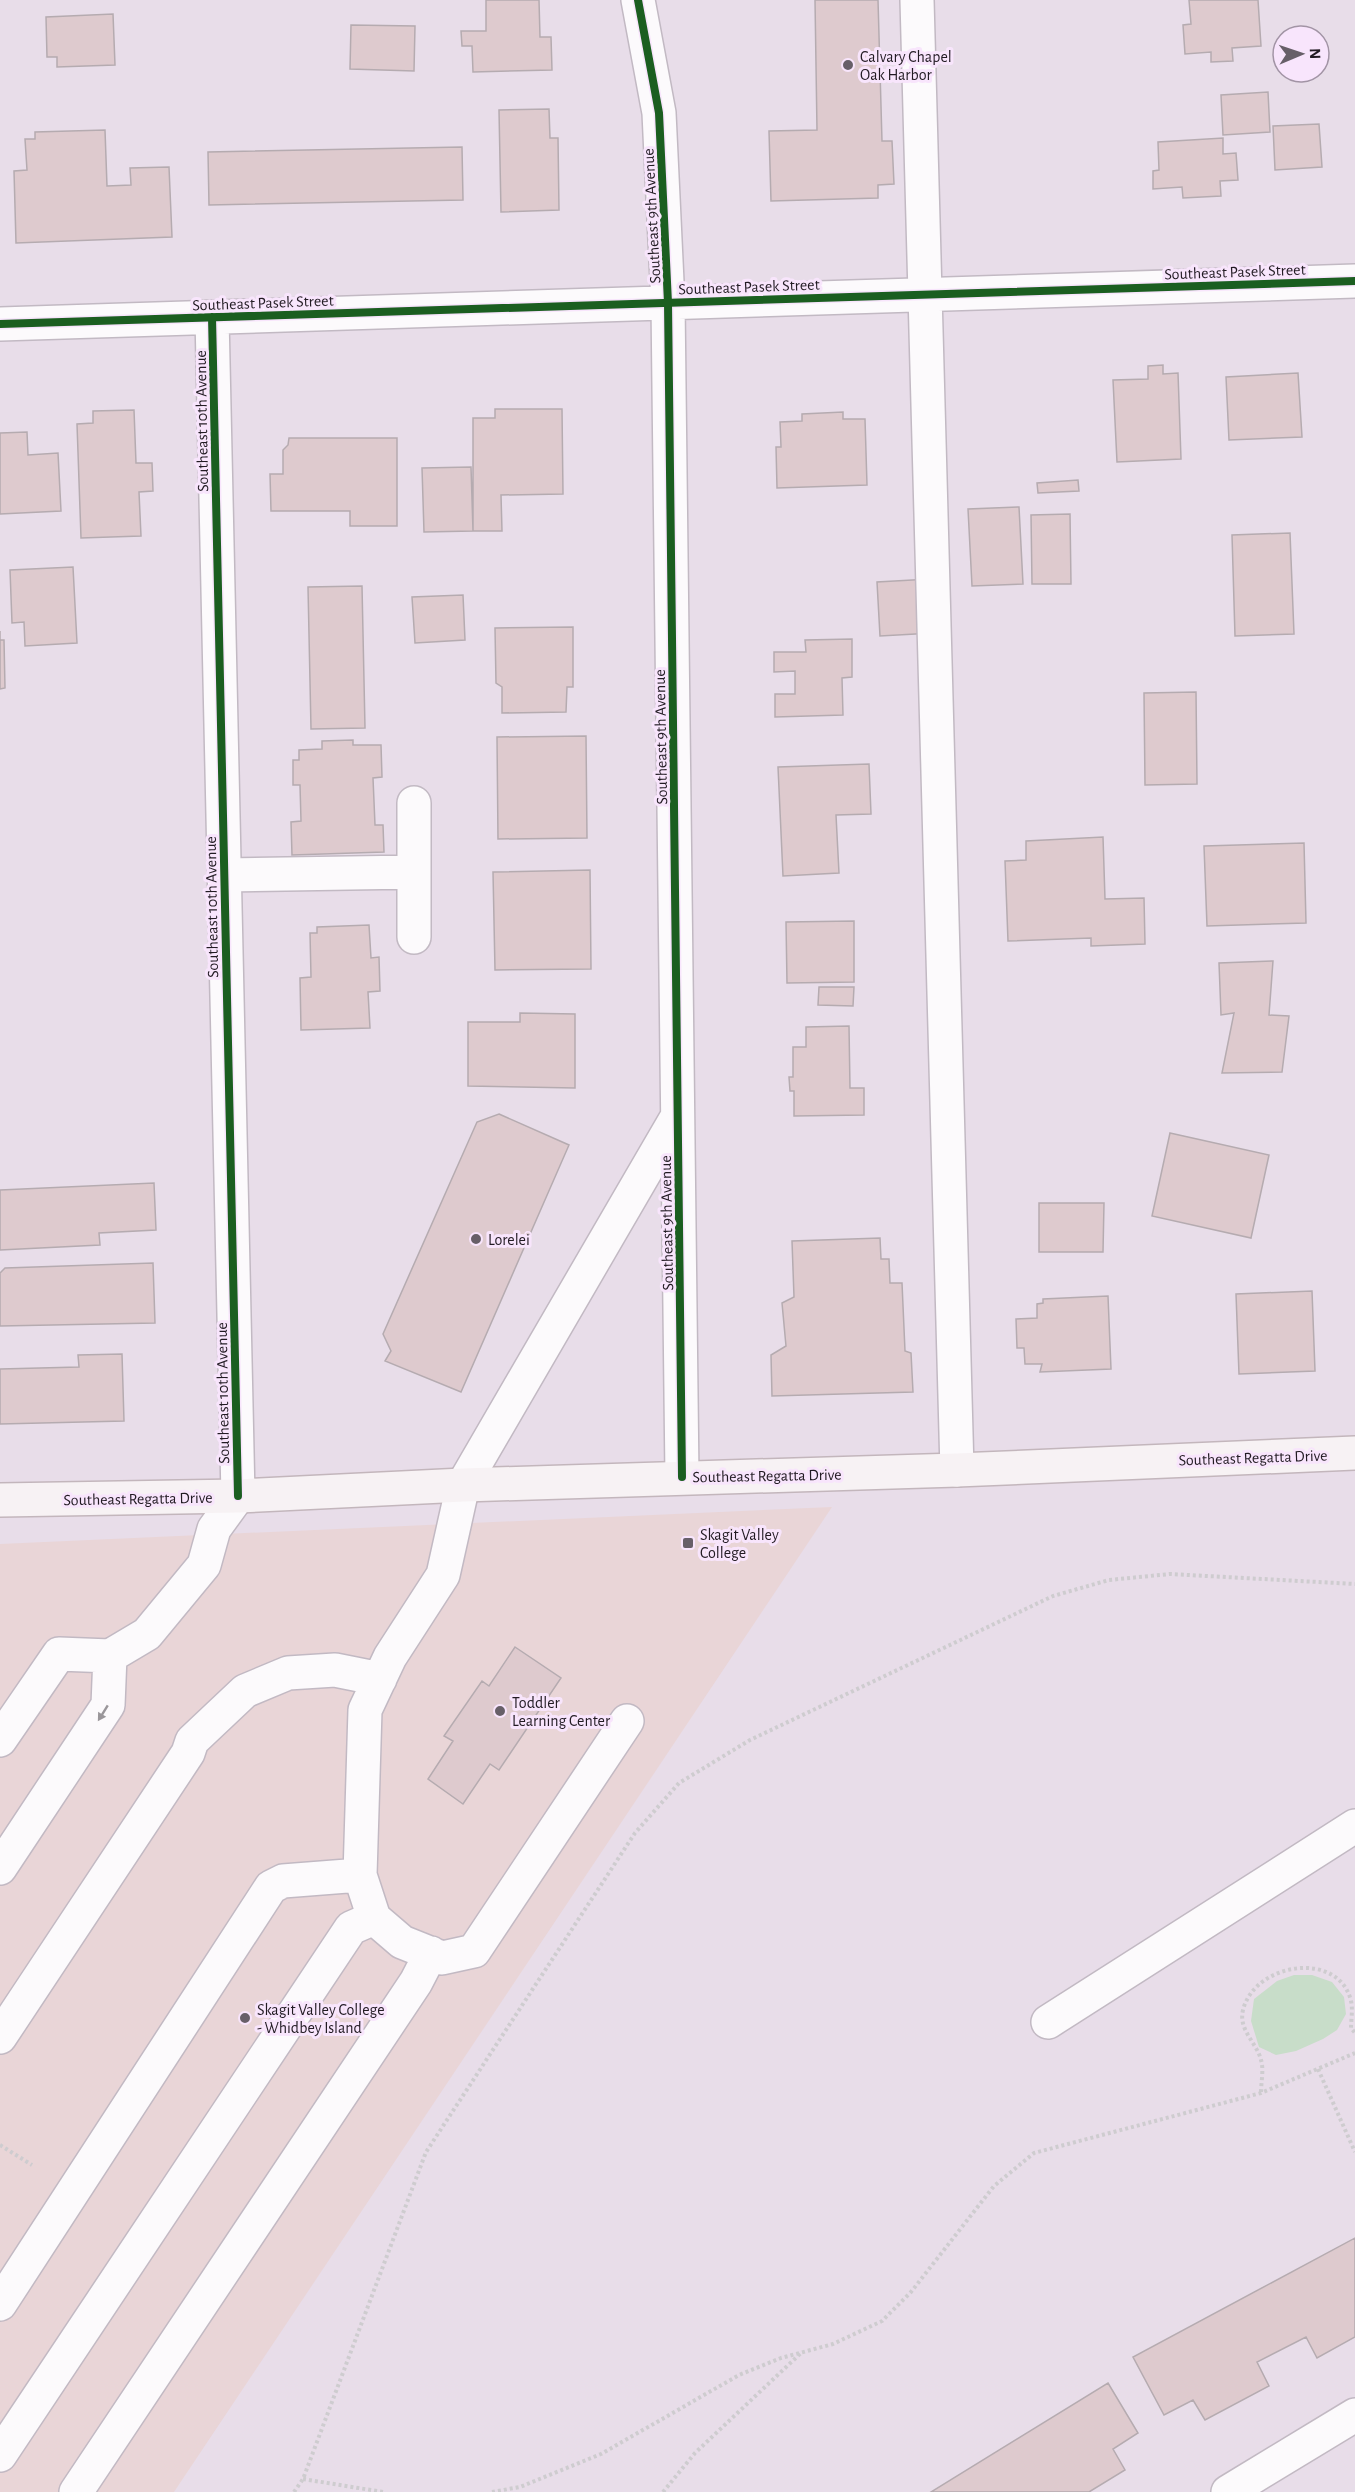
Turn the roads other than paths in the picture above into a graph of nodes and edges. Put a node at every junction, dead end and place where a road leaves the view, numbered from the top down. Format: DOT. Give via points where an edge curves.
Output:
graph roads {
  1 [pos="638,0"];
  2 [pos="917,0"];
  3 [pos="1355,281"];
  4 [pos="926,294"];
  5 [pos="668,303"];
  6 [pos="212,317"];
  7 [pos="0,324"];
  8 [pos="414,803"];
  9 [pos="414,872"];
  10 [pos="224,875"];
  11 [pos="414,937"];
  12 [pos="678,1116"];
  13 [pos="1355,1453"];
  14 [pos="957,1470"];
  15 [pos="682,1477"];
  16 [pos="463,1485"];
  17 [pos="238,1496"];
  18 [pos="0,1500"];
  19 [pos="110,1656"];
  20 [pos="380,1679"];
  21 [pos="627,1720"];
  22 [pos="0,1740"];
  23 [pos="1355,1826"];
  24 [pos="0,1868"];
  25 [pos="360,1875"];
  26 [pos="374,1918"];
  27 [pos="431,1953"];
  28 [pos="1048,2022"];
  29 [pos="0,2037"];
  30 [pos="0,2304"];
  31 [pos="1355,2415"];
  32 [pos="0,2456"];
  33 [pos="76,2492"];
  34 [pos="1228,2492"];
  1 -- 5 [label="street, Southeast 9th Avenue" via="659,113"];
  2 -- 4 [label="street"];
  3 -- 4 [label="street, Southeast Pasek Street"];
  4 -- 5 [label="street, Southeast Pasek Street"];
  4 -- 14 [label="street"];
  5 -- 6 [label="street, Southeast Pasek Street"];
  5 -- 12 [label="street, Southeast 9th Avenue"];
  6 -- 7 [label="street, Southeast Pasek Street"];
  6 -- 10 [label="street, Southeast 10th Avenue"];
  8 -- 9 [label="street"];
  9 -- 10 [label="street"];
  9 -- 11 [label="street"];
  10 -- 17 [label="street, Southeast 10th Avenue"];
  12 -- 15 [label="street, Southeast 9th Avenue"];
  12 -- 16 [label="street"];
  13 -- 14 [label="main road, Southeast Regatta Drive"];
  14 -- 15 [label="main road, Southeast Regatta Drive"];
  15 -- 16 [label="main road, Southeast Regatta Drive"];
  16 -- 17 [label="main road, Southeast Regatta Drive"];
  16 -- 20 [label="street" via="443,1575"];
  17 -- 18 [label="main road, Southeast Regatta Drive"];
  17 -- 19 [label="street" via="214,1528 204,1565 147,1634"];
  19 -- 22 [label="street" via="59,1654"];
  19 -- 24 [label="street, one-way" via="108,1705"];
  20 -- 25 [label="street" via="365,1710"];
  20 -- 29 [label="street" via="335,1670 288,1673 245,1691 192,1741 188,1753"];
  21 -- 27 [label="street" via="474,1951 442,1958"];
  23 -- 28 [label="street"];
  25 -- 26 [label="street"];
  25 -- 30 [label="street" via="283,1881 271,1887"];
  26 -- 27 [label="street" via="402,1941"];
  26 -- 32 [label="street" via="351,1928"];
  27 -- 33 [label="street" via="416,1982"];
  31 -- 34 [label="street"];
}
